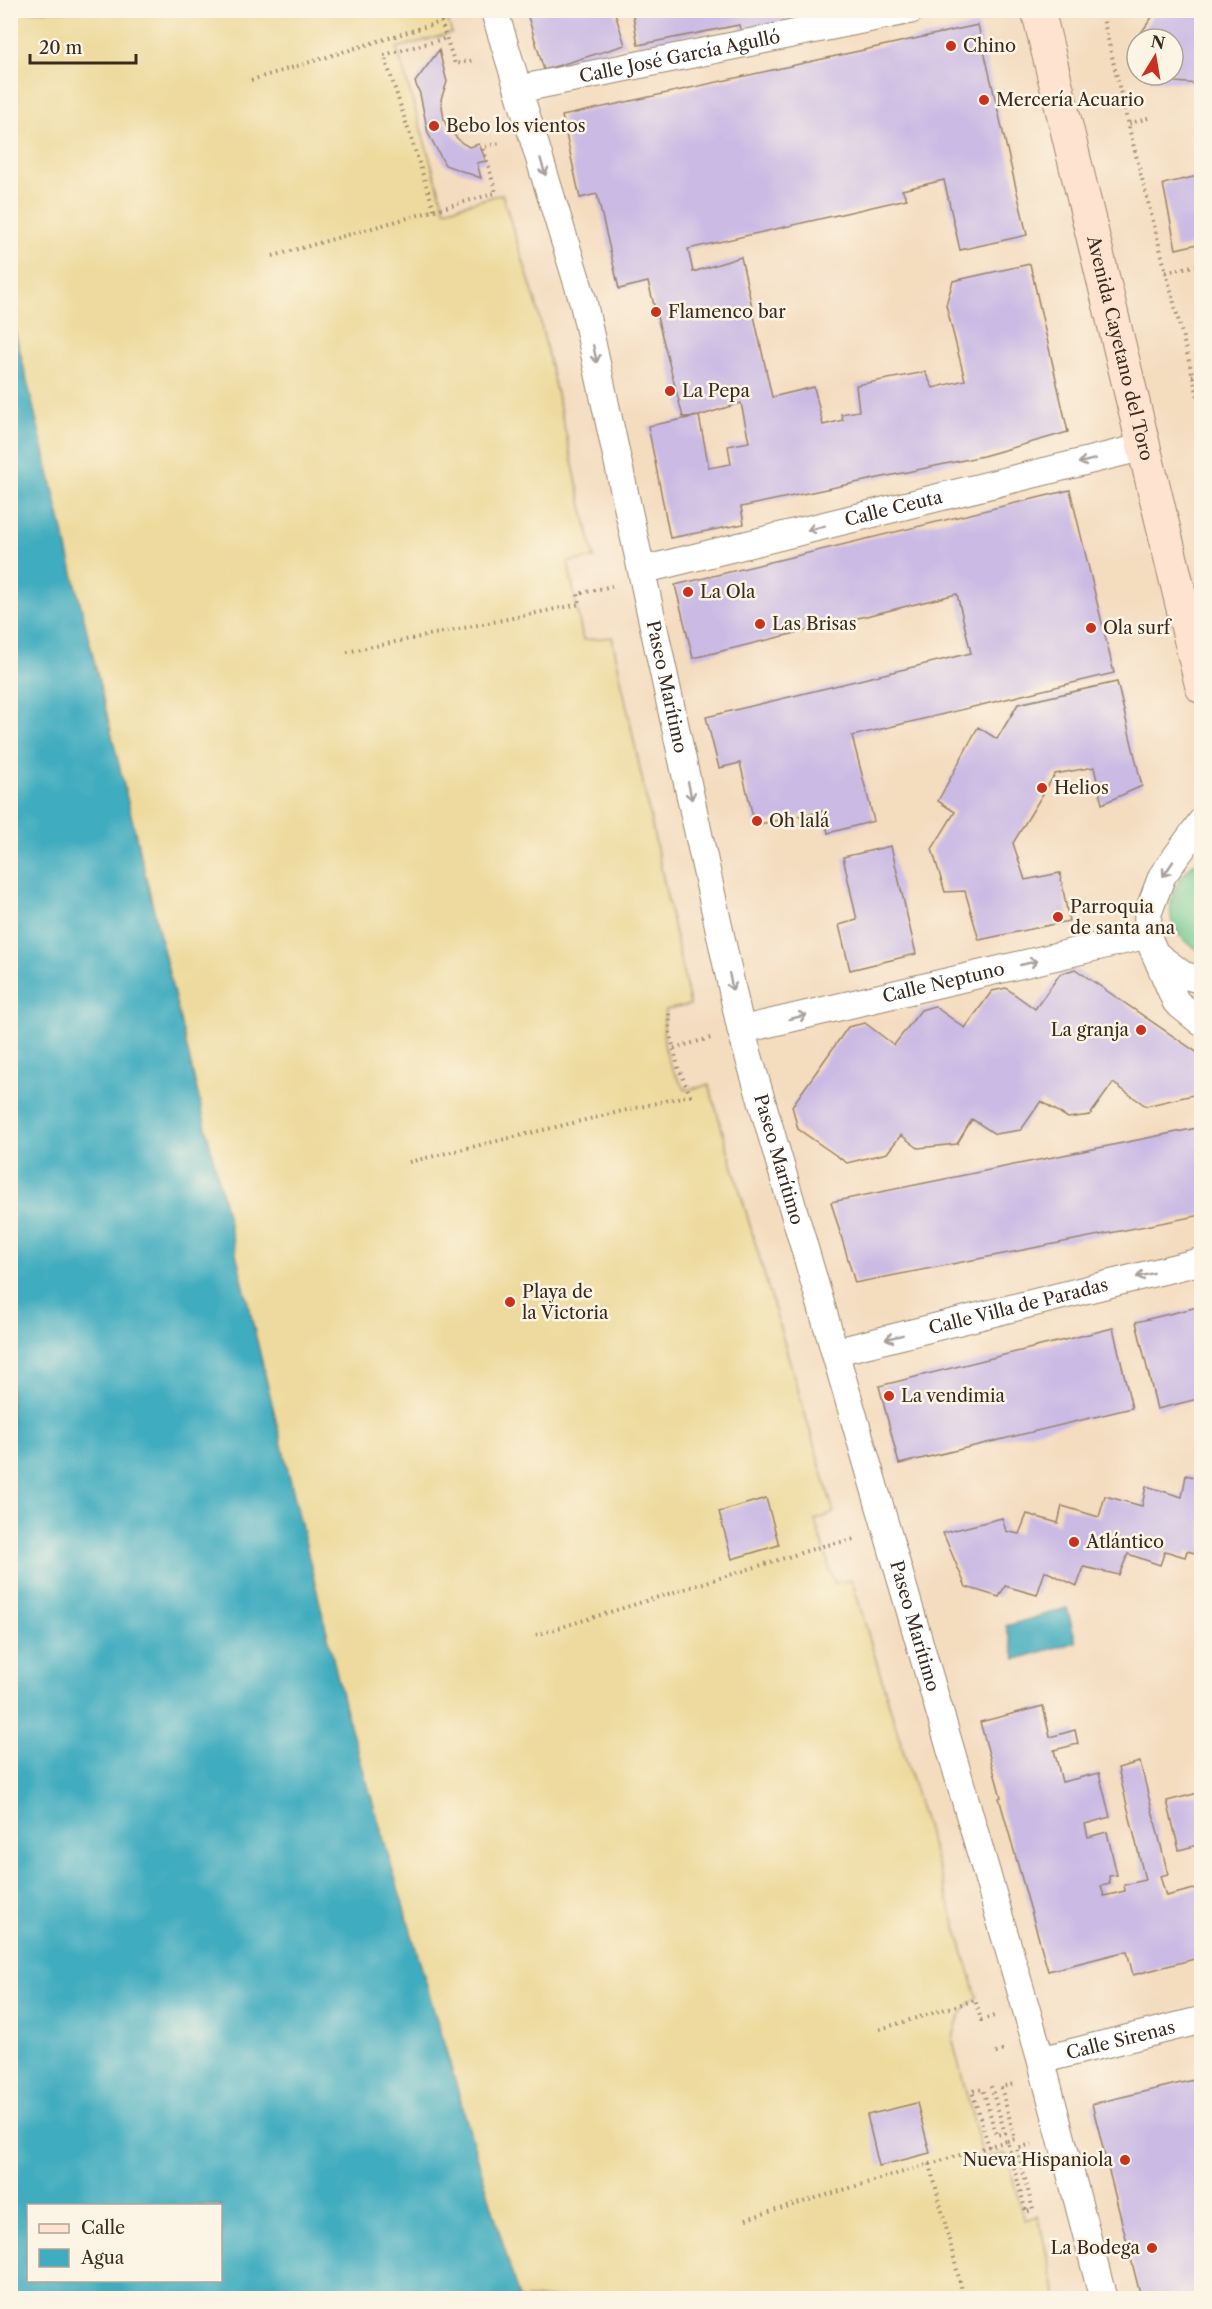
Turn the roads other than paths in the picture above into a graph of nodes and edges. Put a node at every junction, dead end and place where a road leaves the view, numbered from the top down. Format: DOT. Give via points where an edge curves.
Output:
graph roads {
  1 [pos="494,10"];
  2 [pos="911,10"];
  3 [pos="1038,10"];
  4 [pos="519,89"];
  5 [pos="1144,447"];
  6 [pos="643,570"];
  7 [pos="1202,687"];
  8 [pos="1202,821"];
  9 [pos="1152,945"];
  10 [pos="1202,980"];
  11 [pos="1202,1023"];
  12 [pos="741,1030"];
  13 [pos="1202,1261"];
  14 [pos="835,1352"];
  15 [pos="1202,2020"];
  16 [pos="1041,2060"];
  17 [pos="1103,2298"];
  1 -- 4 [label="street, Paseo Marítimo"];
  2 -- 4 [label="street, Calle José García Agulló"];
  3 -- 5 [label="main road, Avenida Cayetano del Toro"];
  4 -- 6 [label="street, Paseo Marítimo, one-way" via="584,300"];
  5 -- 6 [label="street, Calle Ceuta, one-way"];
  5 -- 7 [label="main road, Avenida Cayetano del Toro"];
  6 -- 12 [label="street, Paseo Marítimo, one-way"];
  8 -- 9 [label="street, one-way" via="1162,876 1148,913"];
  9 -- 10 [label="street" via="1183,975"];
  9 -- 11 [label="street" via="1176,1002"];
  12 -- 9 [label="street, Calle Neptuno, one-way"];
  12 -- 14 [label="street, Paseo Marítimo"];
  13 -- 14 [label="street, Calle Villa de Paradas, one-way"];
  14 -- 16 [label="street, Paseo Marítimo"];
  15 -- 16 [label="street, Calle Sirenas"];
  16 -- 17 [label="street, Paseo Marítimo"];
}
